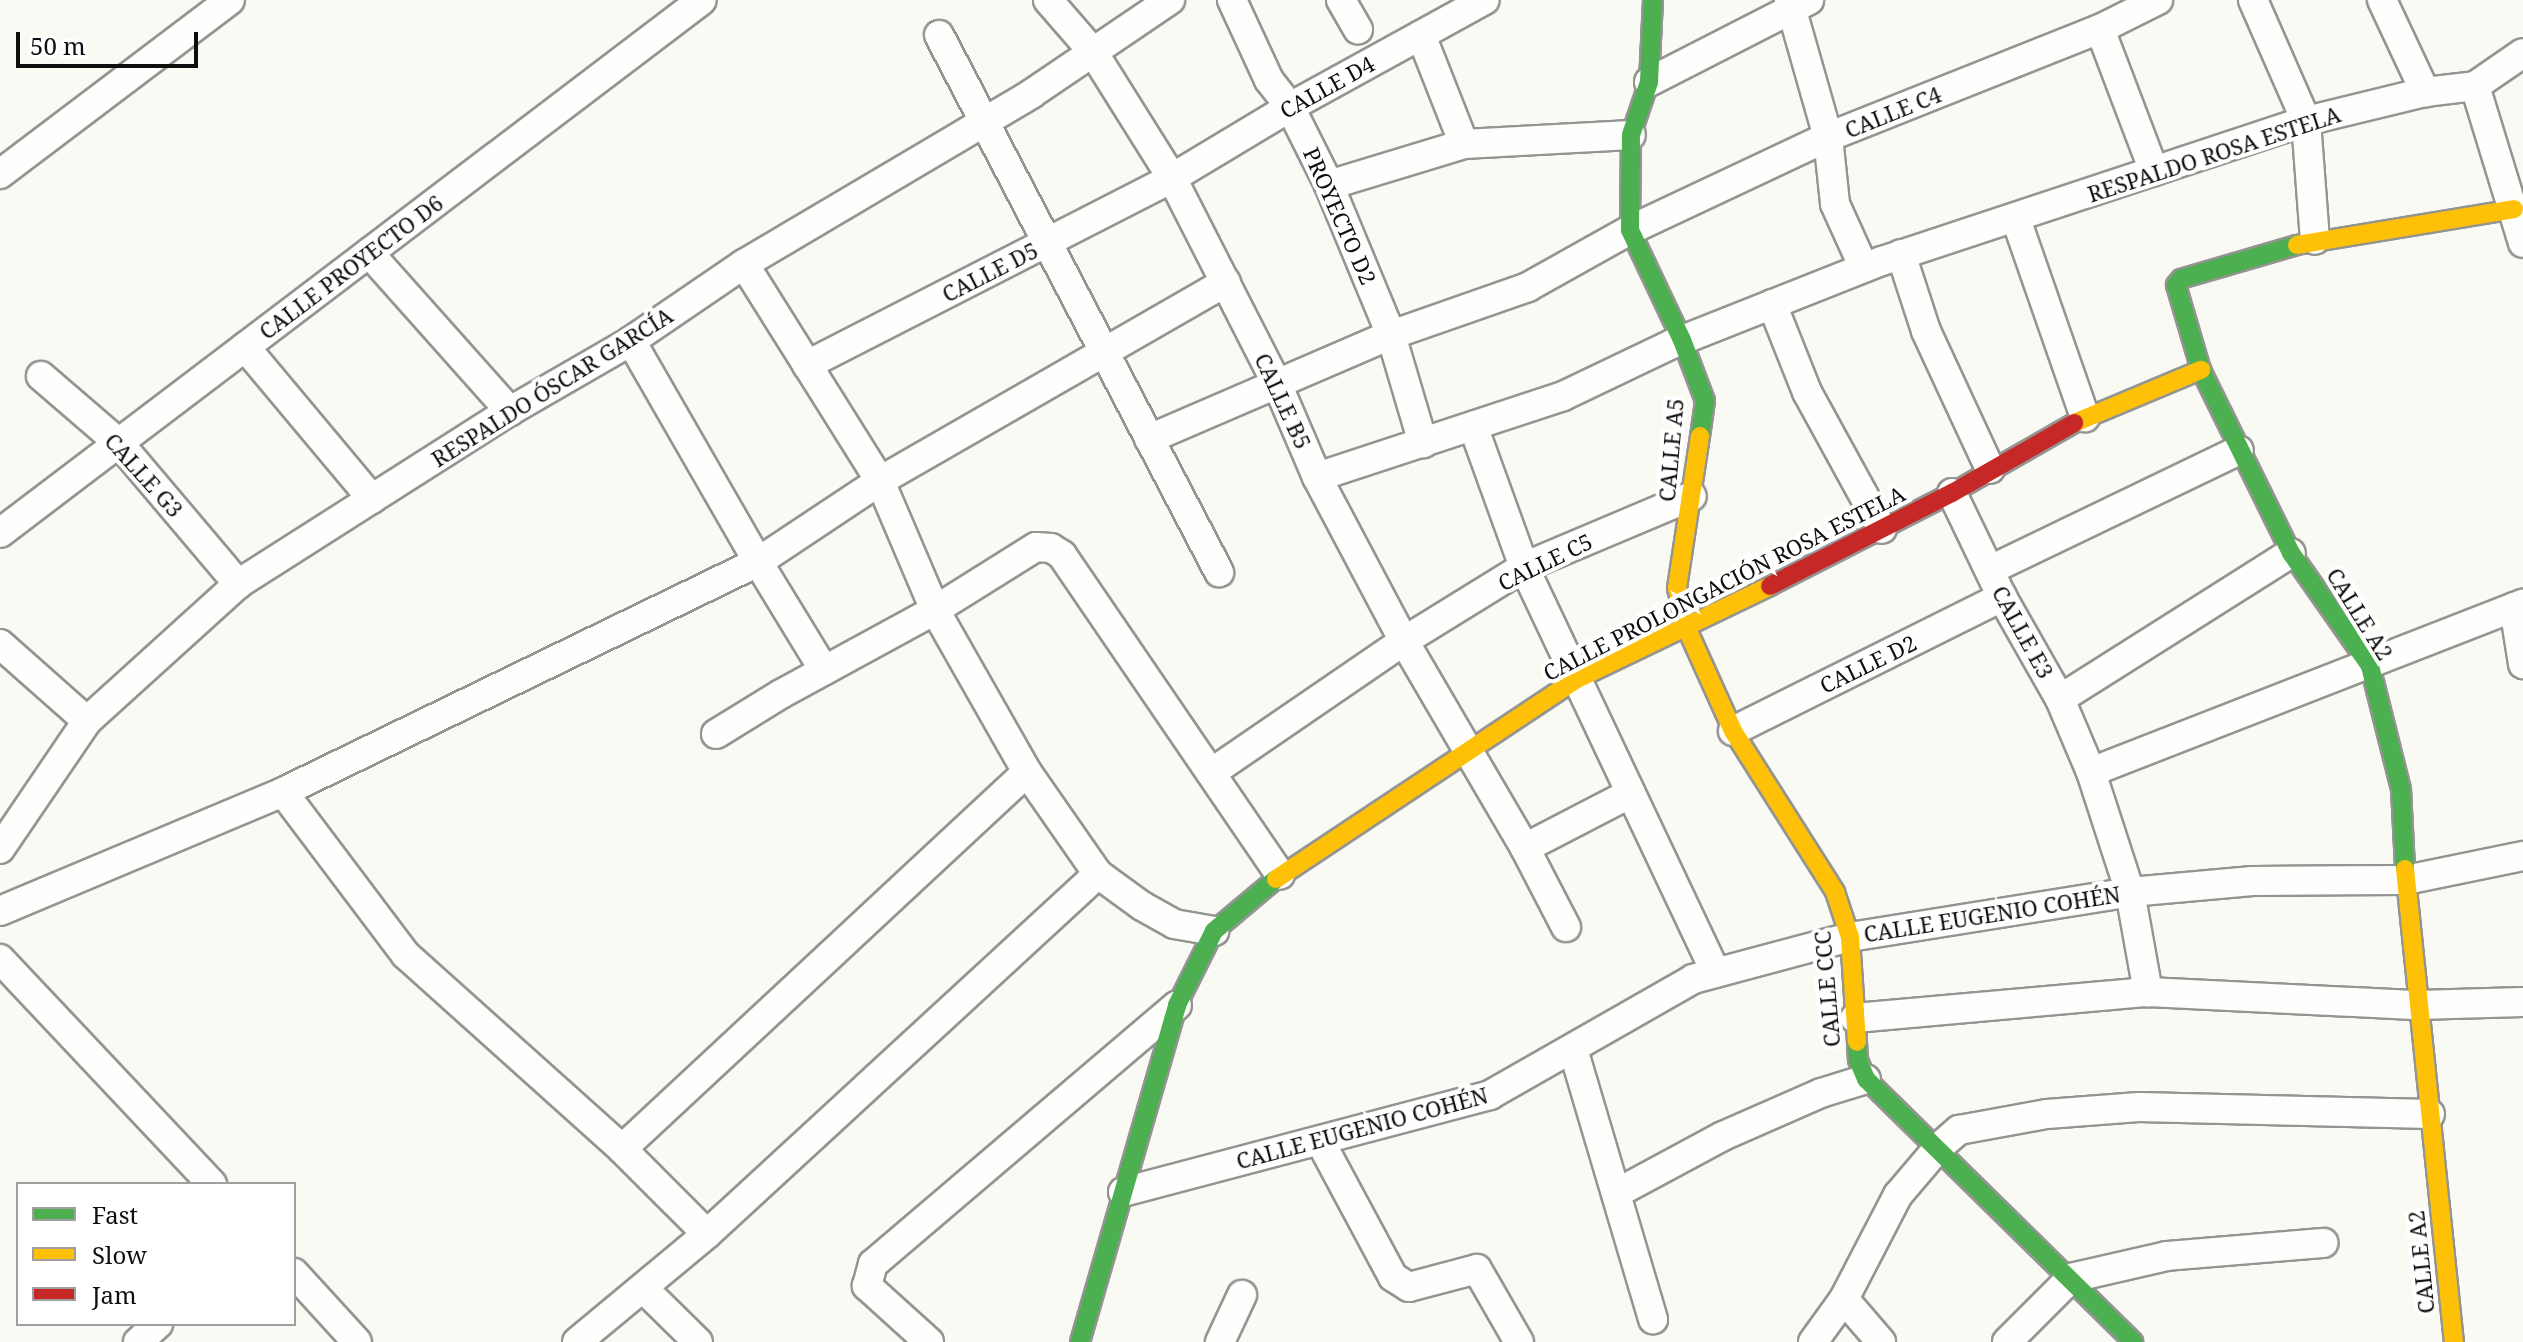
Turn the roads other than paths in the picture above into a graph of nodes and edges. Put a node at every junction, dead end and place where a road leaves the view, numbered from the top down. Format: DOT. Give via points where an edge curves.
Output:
graph roads {
  1 [pos="230,0"];
  2 [pos="702,0"];
  3 [pos="1048,0"];
  4 [pos="1170,0"];
  5 [pos="1232,0"];
  6 [pos="1341,0"];
  7 [pos="1485,0"];
  8 [pos="1653,0"];
  9 [pos="2158,0"];
  10 [pos="2253,0"];
  11 [pos="2382,0"];
  12 [pos="1797,3"];
  13 [pos="2100,29"];
  14 [pos="1358,30"];
  15 [pos="939,35"];
  16 [pos="1421,35"];
  17 [pos="1093,52"];
  18 [pos="2523,53"];
  19 [pos="1649,82"];
  20 [pos="2475,86"];
  21 [pos="2425,92"];
  22 [pos="1290,107"];
  23 [pos="2306,121"];
  24 [pos="984,122"];
  25 [pos="1631,135"];
  26 [pos="1828,137"];
  27 [pos="1464,144"];
  28 [pos="2154,171"];
  29 [pos="0,174"];
  30 [pos="1172,178"];
  31 [pos="1329,185"];
  32 [pos="2514,209"];
  33 [pos="2016,219"];
  34 [pos="1630,230"];
  35 [pos="2315,240"];
  36 [pos="1049,241"];
  37 [pos="2523,243"];
  38 [pos="369,253"];
  39 [pos="1901,254"];
  40 [pos="744,264"];
  41 [pos="1864,268"];
  42 [pos="1226,282"];
  43 [pos="1772,304"];
  44 [pos="1391,335"];
  45 [pos="1682,340"];
  46 [pos="631,341"];
  47 [pos="245,347"];
  48 [pos="1103,353"];
  49 [pos="807,365"];
  50 [pos="2201,370"];
  51 [pos="41,376"];
  52 [pos="1278,386"];
  53 [pos="510,411"];
  54 [pos="2085,417"];
  55 [pos="1473,426"];
  56 [pos="1149,439"];
  57 [pos="119,443"];
  58 [pos="1423,443"];
  59 [pos="2239,450"];
  60 [pos="1990,469"];
  61 [pos="1317,477"];
  62 [pos="880,481"];
  63 [pos="1952,493"];
  64 [pos="1692,496"];
  65 [pos="372,499"];
  66 [pos="1882,529"];
  67 [pos="0,533"];
  68 [pos="2291,553"];
  69 [pos="758,562"];
  70 [pos="1524,567"];
  71 [pos="1990,570"];
  72 [pos="1219,572"];
  73 [pos="238,584"];
  74 [pos="2002,597"];
  75 [pos="2519,606"];
  76 [pos="935,610"];
  77 [pos="1687,629"];
  78 [pos="1404,641"];
  79 [pos="0,644"];
  80 [pos="2523,664"];
  81 [pos="2370,666"];
  82 [pos="824,670"];
  83 [pos="1575,680"];
  84 [pos="2060,699"];
  85 [pos="87,721"];
  86 [pos="1733,731"];
  87 [pos="716,734"];
  88 [pos="1469,752"];
  89 [pos="1027,772"];
  90 [pos="2091,772"];
  91 [pos="1211,773"];
  92 [pos="283,792"];
  93 [pos="1631,793"];
  94 [pos="1525,848"];
  95 [pos="0,849"];
  96 [pos="2523,856"];
  97 [pos="1098,874"];
  98 [pos="1280,875"];
  99 [pos="2406,880"];
  100 [pos="2130,892"];
  101 [pos="0,911"];
  102 [pos="1566,927"];
  103 [pos="1214,931"];
  104 [pos="1850,937"];
  105 [pos="0,959"];
  106 [pos="1716,973"];
  107 [pos="2148,992"];
  108 [pos="2523,1002"];
  109 [pos="1177,1005"];
  110 [pos="2418,1005"];
  111 [pos="1855,1018"];
  112 [pos="1573,1049"];
  113 [pos="1866,1079"];
  114 [pos="2430,1114"];
  115 [pos="1320,1141"];
  116 [pos="1938,1148"];
  117 [pos="622,1149"];
  118 [pos="210,1182"];
  119 [pos="1123,1192"];
  120 [pos="1617,1193"];
  121 [pos="707,1234"];
  122 [pos="2323,1243"];
  123 [pos="296,1275"];
  124 [pos="2071,1278"];
  125 [pos="643,1288"];
  126 [pos="1242,1295"];
  127 [pos="1844,1299"];
  128 [pos="1653,1319"];
  129 [pos="156,1326"];
  130 [pos="354,1341"];
  131 [pos="138,1342"];
  132 [pos="577,1342"];
  133 [pos="698,1342"];
  134 [pos="929,1342"];
  135 [pos="1080,1342"];
  136 [pos="1220,1342"];
  137 [pos="1519,1342"];
  138 [pos="1813,1342"];
  139 [pos="1881,1342"];
  140 [pos="2007,1342"];
  141 [pos="2134,1342"];
  142 [pos="2454,1342"];
  1 -- 29 [label="street"];
  2 -- 38 [label="street, CALLE PROYECTO D6"];
  3 -- 17 [label="street, CALLE B5"];
  4 -- 17 [label="street, RESPALDO ÓSCAR GARCÍA"];
  5 -- 22 [label="street, PROYECTO D2" via="1269,80"];
  6 -- 14 [label="street"];
  7 -- 16 [label="street, CALLE D4"];
  8 -- 19 [label="street, CALLE A5"];
  9 -- 13 [label="street, CALLE C4"];
  10 -- 23 [label="street"];
  11 -- 21 [label="street"];
  12 -- 19 [label="street"];
  12 -- 26 [label="street"];
  13 -- 26 [label="street, CALLE C4"];
  13 -- 28 [label="street"];
  15 -- 24 [label="street"];
  16 -- 22 [label="street, CALLE D4"];
  16 -- 27 [label="street"];
  17 -- 24 [label="street, RESPALDO ÓSCAR GARCÍA"];
  17 -- 30 [label="street, CALLE B5"];
  18 -- 20 [label="street, RESPALDO ROSA ESTELA"];
  19 -- 25 [label="street, CALLE A5"];
  20 -- 21 [label="street, RESPALDO ROSA ESTELA"];
  20 -- 32 [label="street"];
  21 -- 23 [label="street, RESPALDO ROSA ESTELA"];
  22 -- 30 [label="street, CALLE D4"];
  22 -- 31 [label="street, PROYECTO D2"];
  23 -- 28 [label="street, RESPALDO ROSA ESTELA"];
  23 -- 35 [label="street"];
  24 -- 36 [label="street"];
  24 -- 40 [label="street, RESPALDO ÓSCAR GARCÍA"];
  25 -- 27 [label="street"];
  25 -- 34 [label="street, CALLE A5"];
  26 -- 34 [label="street, CALLE C4"];
  26 -- 41 [label="street" via="1835,204"];
  27 -- 31 [label="street"];
  28 -- 33 [label="street, RESPALDO ROSA ESTELA"];
  30 -- 36 [label="street, CALLE D5"];
  30 -- 42 [label="street, CALLE B5"];
  31 -- 44 [label="street, PROYECTO D2"];
  32 -- 35 [label="street, CALLE A2"];
  32 -- 37 [label="street"];
  33 -- 39 [label="street, RESPALDO ROSA ESTELA"];
  33 -- 54 [label="street"];
  34 -- 44 [label="street, CALLE C4" via="1528,287"];
  34 -- 45 [label="street, CALLE A5"];
  35 -- 50 [label="street, CALLE A2" via="2177,281"];
  36 -- 48 [label="street"];
  36 -- 49 [label="street, CALLE D5"];
  38 -- 47 [label="street, CALLE PROYECTO D6"];
  38 -- 53 [label="street"];
  39 -- 41 [label="street, RESPALDO ROSA ESTELA"];
  39 -- 60 [label="street" via="1926,331"];
  40 -- 46 [label="street, RESPALDO ÓSCAR GARCÍA"];
  40 -- 49 [label="street"];
  41 -- 43 [label="street, RESPALDO ROSA ESTELA"];
  42 -- 48 [label="street"];
  42 -- 52 [label="street, CALLE B5"];
  43 -- 45 [label="street, RESPALDO ROSA ESTELA"];
  43 -- 66 [label="street" via="1807,392"];
  44 -- 52 [label="street"];
  44 -- 58 [label="street, PROYECTO D2"];
  45 -- 55 [label="street, RESPALDO ROSA ESTELA" via="1563,396"];
  45 -- 64 [label="street, CALLE A5" via="1705,401"];
  46 -- 53 [label="street, RESPALDO ÓSCAR GARCÍA"];
  46 -- 69 [label="street"];
  47 -- 57 [label="street, CALLE PROYECTO D6"];
  47 -- 65 [label="street"];
  48 -- 56 [label="street"];
  48 -- 62 [label="street"];
  49 -- 62 [label="street"];
  50 -- 54 [label="street, CALLE PROLONGACIÓN ROSA ESTELA"];
  50 -- 59 [label="street, CALLE A2"];
  51 -- 57 [label="street, CALLE G3"];
  52 -- 56 [label="street"];
  52 -- 61 [label="street, CALLE B5"];
  53 -- 65 [label="street, RESPALDO ÓSCAR GARCÍA"];
  54 -- 60 [label="street, CALLE PROLONGACIÓN ROSA ESTELA"];
  55 -- 58 [label="street, RESPALDO ROSA ESTELA"];
  55 -- 70 [label="street"];
  56 -- 72 [label="street"];
  57 -- 67 [label="street, CALLE PROYECTO D6"];
  57 -- 73 [label="street, CALLE G3"];
  58 -- 61 [label="street, RESPALDO ROSA ESTELA"];
  59 -- 68 [label="street, CALLE A2"];
  59 -- 71 [label="street"];
  60 -- 63 [label="street, CALLE PROLONGACIÓN ROSA ESTELA"];
  61 -- 78 [label="street, CALLE B5"];
  62 -- 69 [label="street"];
  62 -- 76 [label="street"];
  63 -- 66 [label="street, CALLE PROLONGACIÓN ROSA ESTELA"];
  63 -- 71 [label="street, CALLE E3"];
  64 -- 70 [label="street, CALLE C5"];
  64 -- 77 [label="street, CALLE A5" via="1677,588"];
  65 -- 73 [label="street, RESPALDO ÓSCAR GARCÍA"];
  66 -- 77 [label="street, CALLE PROLONGACIÓN ROSA ESTELA"];
  68 -- 81 [label="street, CALLE A2"];
  68 -- 84 [label="street"];
  69 -- 82 [label="street"];
  69 -- 92 [label="street"];
  70 -- 78 [label="street, CALLE C5"];
  70 -- 83 [label="street"];
  71 -- 74 [label="street, CALLE E3"];
  73 -- 85 [label="street, RESPALDO ÓSCAR GARCÍA"];
  74 -- 84 [label="street, CALLE E3"];
  74 -- 86 [label="street, CALLE D2"];
  75 -- 80 [label="street"];
  75 -- 81 [label="street"];
  76 -- 82 [label="street"];
  76 -- 89 [label="street"];
  76 -- 91 [label="street" via="1036,547 1051,548 1062,555"];
  77 -- 83 [label="street, CALLE PROLONGACIÓN ROSA ESTELA"];
  77 -- 86 [label="street, CALLE A5"];
  78 -- 88 [label="street, CALLE B5"];
  78 -- 91 [label="street, CALLE C5"];
  79 -- 85 [label="street"];
  81 -- 90 [label="street"];
  81 -- 99 [label="street, CALLE A2" via="2401,789"];
  82 -- 87 [label="street"];
  83 -- 88 [label="street, CALLE PROLONGACIÓN ROSA ESTELA"];
  83 -- 93 [label="street"];
  84 -- 90 [label="street, CALLE E3"];
  85 -- 95 [label="street, RESPALDO ÓSCAR GARCÍA"];
  86 -- 104 [label="street, CALLE CCC" via="1835,892"];
  88 -- 94 [label="street, CALLE B5"];
  88 -- 98 [label="street, CALLE PROLONGACIÓN ROSA ESTELA"];
  89 -- 97 [label="street"];
  89 -- 117 [label="street"];
  90 -- 100 [label="street, CALLE E3"];
  91 -- 98 [label="street"];
  92 -- 101 [label="street"];
  92 -- 117 [label="street" via="406,955"];
  93 -- 94 [label="street"];
  93 -- 106 [label="street"];
  94 -- 102 [label="street, CALLE B5"];
  96 -- 99 [label="street, CALLE EUGENIO COHÉN"];
  97 -- 103 [label="street" via="1174,924"];
  97 -- 121 [label="street"];
  98 -- 103 [label="street, CALLE PROLONGACIÓN ROSA ESTELA"];
  99 -- 100 [label="street, CALLE EUGENIO COHÉN" via="2253,881"];
  99 -- 110 [label="street, CALLE A2"];
  100 -- 104 [label="street, CALLE EUGENIO COHÉN"];
  100 -- 107 [label="street, CALLE E3"];
  103 -- 109 [label="street, CALLE PROLONGACIÓN ROSA ESTELA"];
  104 -- 106 [label="street, CALLE EUGENIO COHÉN"];
  104 -- 111 [label="street, CALLE CCC"];
  105 -- 118 [label="street"];
  106 -- 112 [label="street, CALLE EUGENIO COHÉN" via="1641,1005"];
  107 -- 110 [label="street"];
  107 -- 111 [label="street"];
  108 -- 110 [label="street"];
  109 -- 119 [label="street, CALLE PROLONGACIÓN ROSA ESTELA"];
  109 -- 134 [label="street" via="873,1264 867,1286"];
  110 -- 114 [label="street, CALLE A2"];
  111 -- 113 [label="street, CALLE CCC" via="1858,1060"];
  112 -- 115 [label="street, CALLE EUGENIO COHÉN" via="1490,1095"];
  112 -- 120 [label="street"];
  113 -- 116 [label="street"];
  113 -- 120 [label="street" via="1723,1136"];
  114 -- 116 [label="street" via="2139,1107 1983,1123 1959,1130"];
  114 -- 142 [label="street, CALLE A2"];
  115 -- 119 [label="street, CALLE EUGENIO COHÉN"];
  115 -- 137 [label="street" via="1393,1277 1409,1287 1477,1269"];
  116 -- 124 [label="street"];
  116 -- 127 [label="street" via="1898,1195"];
  117 -- 121 [label="street"];
  119 -- 135 [label="street, CALLE PROLONGACIÓN ROSA ESTELA"];
  120 -- 128 [label="street"];
  121 -- 125 [label="street"];
  122 -- 124 [label="street" via="2167,1256"];
  123 -- 130 [label="street"];
  124 -- 140 [label="street"];
  124 -- 141 [label="street"];
  125 -- 132 [label="street"];
  125 -- 133 [label="street"];
  126 -- 136 [label="street"];
  127 -- 138 [label="street"];
  127 -- 139 [label="street"];
  129 -- 131 [label="street"];
}
